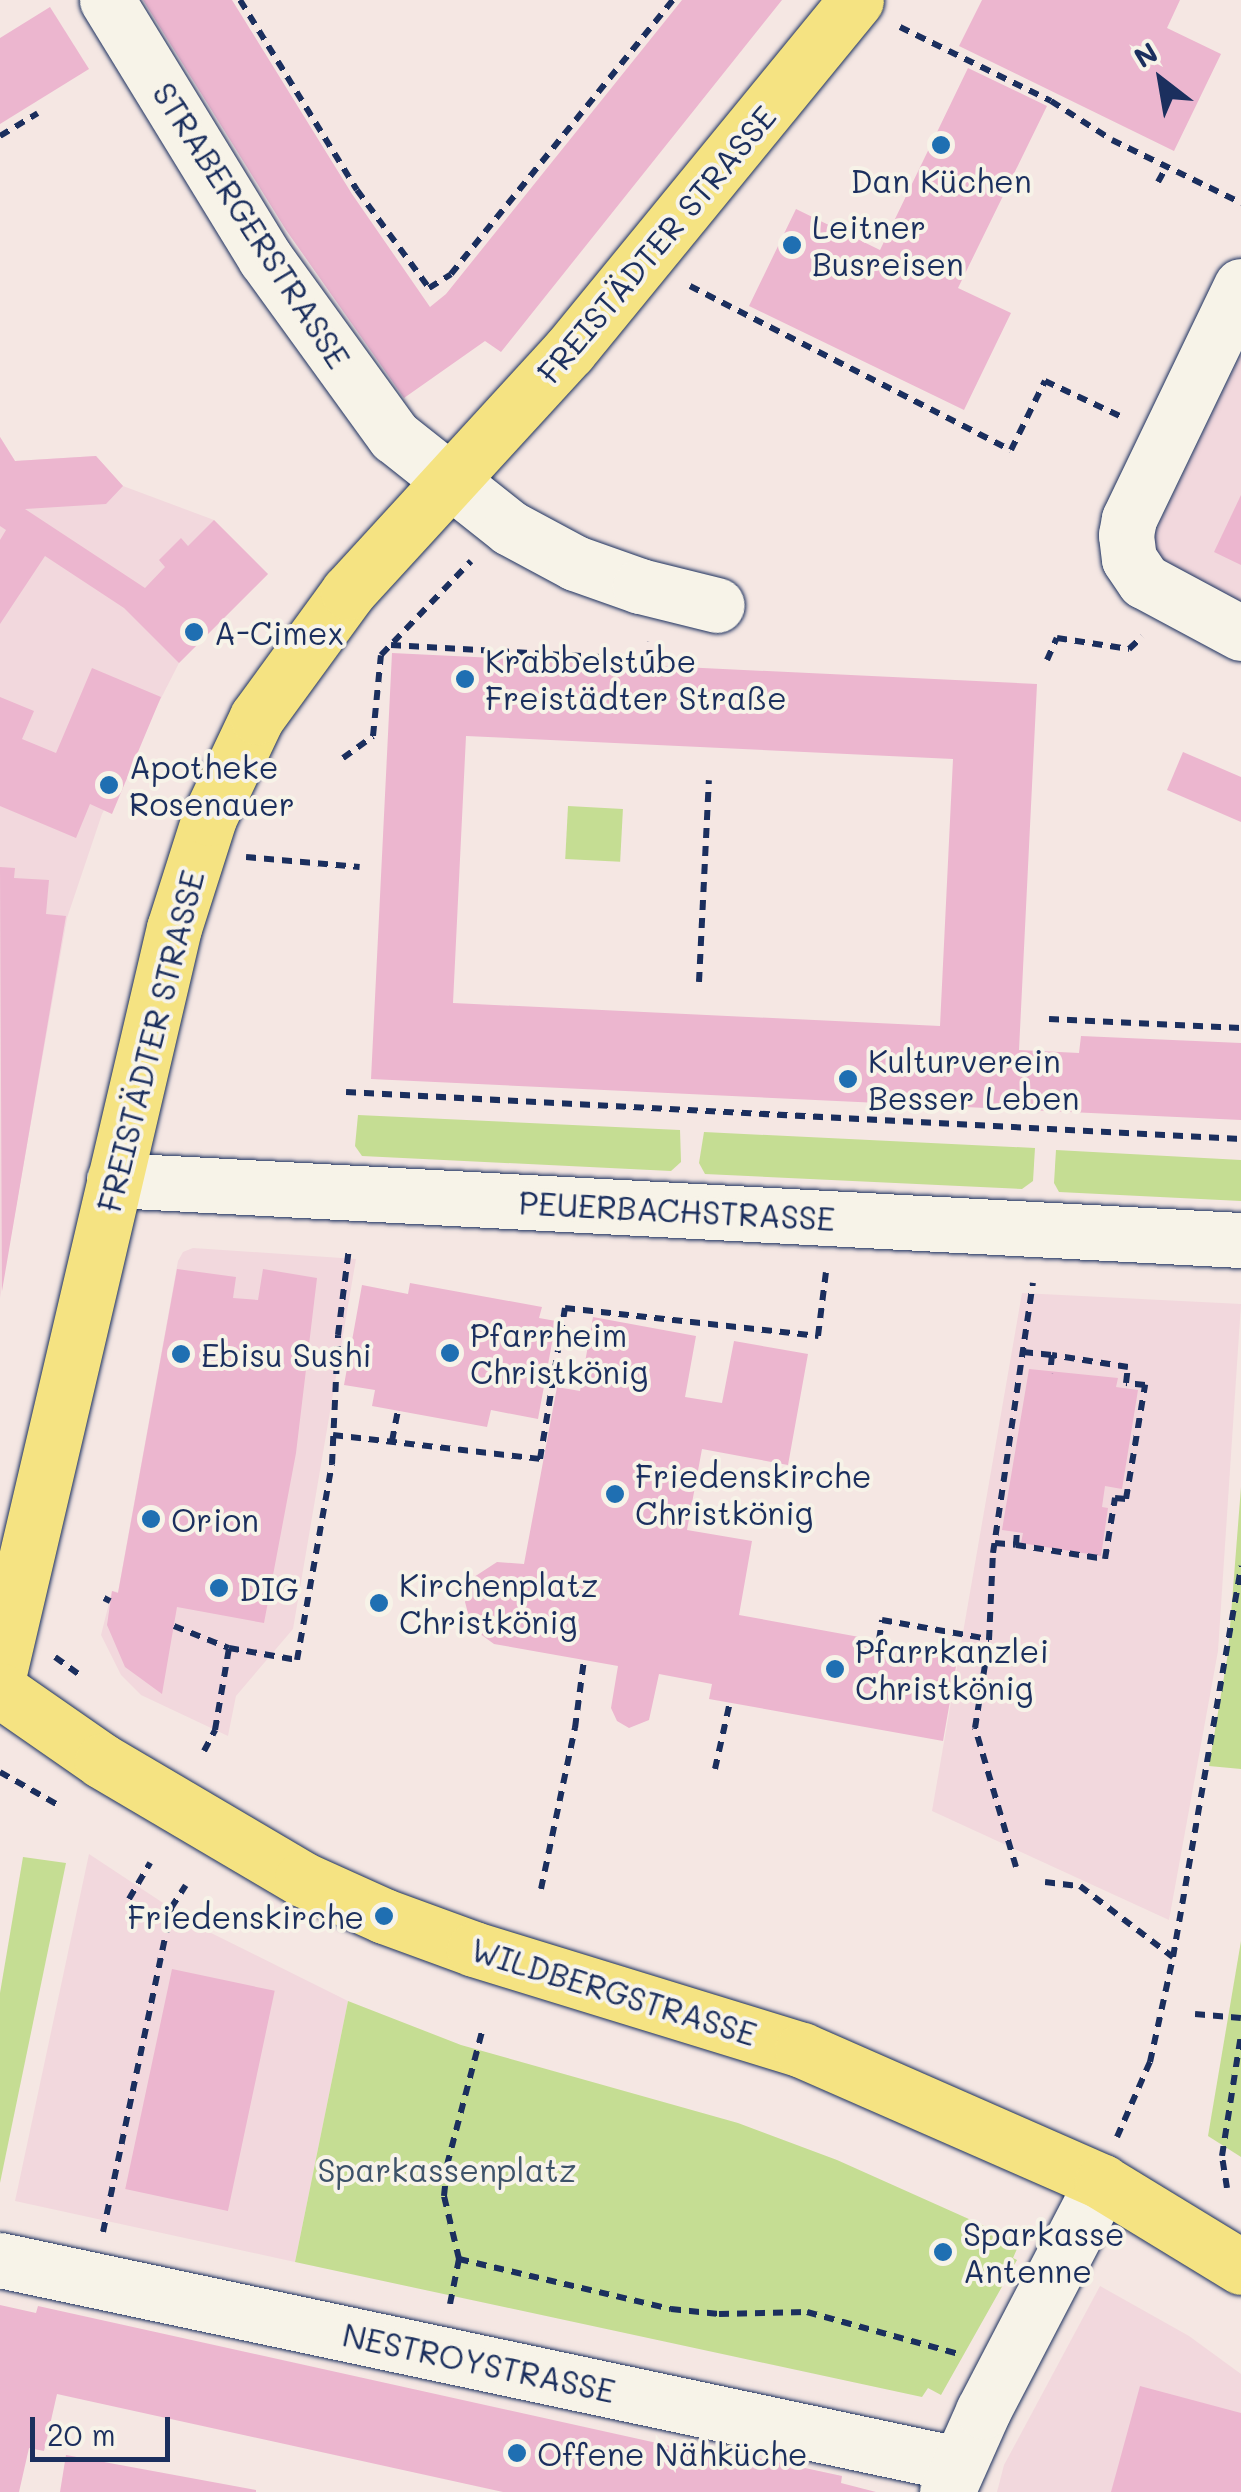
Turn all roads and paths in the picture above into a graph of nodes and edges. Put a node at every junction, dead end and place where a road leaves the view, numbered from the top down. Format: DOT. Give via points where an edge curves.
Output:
graph roads {
  1 [pos="107,0"];
  2 [pos="240,0"];
  3 [pos="673,0"];
  4 [pos="878,14"];
  5 [pos="38,112"];
  6 [pos="0,136"];
  7 [pos="1166,166"];
  8 [pos="1158,182"];
  9 [pos="1241,203"];
  10 [pos="690,286"];
  11 [pos="1241,286"];
  12 [pos="1166,438"];
  13 [pos="450,484"];
  14 [pos="473,559"];
  15 [pos="1181,603"];
  16 [pos="717,604"];
  17 [pos="650,632"];
  18 [pos="1241,632"];
  19 [pos="390,646"];
  20 [pos="1046,660"];
  21 [pos="343,758"];
  22 [pos="708,780"];
  23 [pos="240,857"];
  24 [pos="360,867"];
  25 [pos="699,982"];
  26 [pos="1048,1018"];
  27 [pos="1241,1028"];
  28 [pos="346,1092"];
  29 [pos="1241,1139"];
  30 [pos="114,1180"];
  31 [pos="1241,1240"];
  32 [pos="349,1248"];
  33 [pos="826,1272"];
  34 [pos="1033,1283"];
  35 [pos="1023,1352"];
  36 [pos="1052,1355"];
  37 [pos="1050,1373"];
  38 [pos="398,1411"];
  39 [pos="334,1435"];
  40 [pos="392,1441"];
  41 [pos="24,1473"];
  42 [pos="1103,1496"];
  43 [pos="1115,1498"];
  44 [pos="1018,1532"];
  45 [pos="995,1542"];
  46 [pos="1016,1545"];
  47 [pos="1241,1566"];
  48 [pos="174,1626"];
  49 [pos="879,1640"];
  50 [pos="989,1640"];
  51 [pos="229,1648"];
  52 [pos="584,1660"];
  53 [pos="0,1669"];
  54 [pos="0,1690"];
  55 [pos="730,1702"];
  56 [pos="204,1751"];
  57 [pos="715,1769"];
  58 [pos="0,1772"];
  59 [pos="58,1806"];
  60 [pos="150,1863"];
  61 [pos="1016,1867"];
  62 [pos="1046,1882"];
  63 [pos="186,1885"];
  64 [pos="541,1890"];
  65 [pos="129,1899"];
  66 [pos="1173,1958"];
  67 [pos="1195,2014"];
  68 [pos="1241,2018"];
  69 [pos="483,2028"];
  70 [pos="1241,2034"];
  71 [pos="1241,2095"];
  72 [pos="1228,2102"];
  73 [pos="1124,2127"];
  74 [pos="1102,2182"];
  75 [pos="1227,2188"];
  76 [pos="0,2260"];
  77 [pos="458,2260"];
  78 [pos="1241,2267"];
  79 [pos="93,2280"];
  80 [pos="439,2353"];
  81 [pos="968,2357"];
  82 [pos="952,2478"];
  1 -- 13 [label="street, STRABERGERSTRASSE" via="265,258 394,436"];
  2 -- 3 [label="path" via="357,190 429,288 451,274"];
  4 -- 7 [label="path"];
  4 -- 13 [label="main road, FREISTÄDTER STRASSE"];
  5 -- 6 [label="path"];
  7 -- 8 [label="path"];
  7 -- 9 [label="path"];
  10 -- 12 [label="path" via="1012,450 1046,381"];
  11 -- 12 [label="street"];
  12 -- 15 [label="street" via="1129,520 1128,560 1144,581"];
  13 -- 16 [label="street" via="576,564"];
  13 -- 30 [label="main road, FREISTÄDTER STRASSE" via="348,592 249,734 209,818 174,928"];
  14 -- 19 [label="path"];
  15 -- 18 [label="street"];
  15 -- 20 [label="path" via="1129,649 1056,638"];
  17 -- 19 [label="path" via="650,660"];
  19 -- 21 [label="path" via="380,655 373,736"];
  22 -- 25 [label="path"];
  23 -- 24 [label="path"];
  26 -- 27 [label="path"];
  28 -- 29 [label="path"];
  30 -- 31 [label="street, PEUERBACHSTRASSE"];
  30 -- 41 [label="main road, FREISTÄDTER STRASSE"];
  32 -- 39 [label="path"];
  33 -- 40 [label="path" via="818,1336 565,1308 542,1459"];
  34 -- 35 [label="path"];
  35 -- 36 [label="path"];
  35 -- 45 [label="path"];
  36 -- 37 [label="path"];
  36 -- 43 [label="path" via="1128,1367 1126,1383 1145,1385 1126,1499"];
  38 -- 40 [label="path"];
  39 -- 40 [label="path"];
  39 -- 51 [label="path" via="297,1660"];
  41 -- 53 [label="main road, FREISTÄDTER STRASSE"];
  42 -- 43 [label="path"];
  43 -- 46 [label="path" via="1105,1559"];
  44 -- 46 [label="path"];
  45 -- 46 [label="path"];
  45 -- 50 [label="path"];
  47 -- 66 [label="path"];
  48 -- 51 [label="path"];
  49 -- 50 [label="path" via="882,1620"];
  50 -- 61 [label="path" via="975,1728"];
  51 -- 56 [label="path" via="215,1730"];
  52 -- 64 [label="path"];
  54 -- 74 [label="main road, WILDBERGSTRASSE" via="224,1836 384,1916 802,2050"];
  55 -- 57 [label="path"];
  58 -- 59 [label="path"];
  60 -- 65 [label="path"];
  62 -- 66 [label="path" via="1080,1886"];
  63 -- 79 [label="path" via="172,1908"];
  66 -- 73 [label="path" via="1150,2062"];
  67 -- 68 [label="path"];
  69 -- 77 [label="path" via="447,2165 444,2196"];
  70 -- 72 [label="path"];
  71 -- 72 [label="path"];
  72 -- 75 [label="path" via="1222,2156"];
  74 -- 78 [label="main road, WILDBERGSTRASSE"];
  74 -- 82 [label="street"];
  76 -- 79 [label="street, NESTROYSTRASSE"];
  77 -- 80 [label="path"];
  77 -- 81 [label="path" via="672,2308 807,2312"];
  79 -- 80 [label="street, NESTROYSTRASSE"];
  80 -- 82 [label="street, NESTROYSTRASSE"];
}
